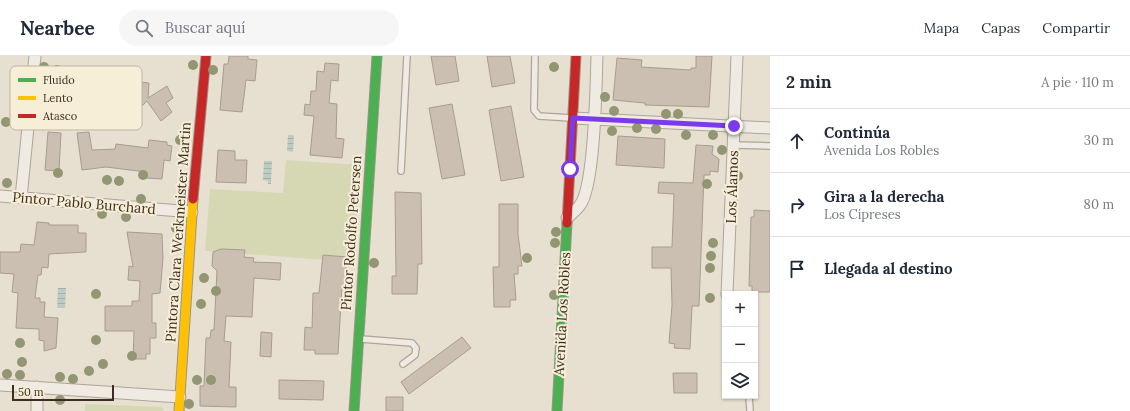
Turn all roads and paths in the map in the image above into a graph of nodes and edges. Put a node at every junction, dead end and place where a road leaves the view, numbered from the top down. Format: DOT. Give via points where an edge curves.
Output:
graph roads {
  1 [pos="35,56"];
  2 [pos="206,56"];
  3 [pos="377,56"];
  4 [pos="407,56"];
  5 [pos="535,56"];
  6 [pos="576,56"];
  7 [pos="597,56"];
  8 [pos="737,56"];
  9 [pos="34,66"];
  10 [pos="573,118"];
  11 [pos="594,119"];
  12 [pos="734,126"];
  13 [pos="770,128"];
  14 [pos="28,130"];
  15 [pos="734,144"];
  16 [pos="770,146"];
  17 [pos="401,171"];
  18 [pos="0,196"];
  19 [pos="21,198"];
  20 [pos="192,212"];
  21 [pos="567,218"];
  22 [pos="727,291"];
  23 [pos="359,338"];
  24 [pos="403,364"];
  25 [pos="0,384"];
  26 [pos="37,387"];
  27 [pos="180,397"];
  28 [pos="749,399"];
  29 [pos="36,411"];
  30 [pos="179,411"];
  31 [pos="354,411"];
  32 [pos="557,411"];
  33 [pos="750,411"];
  1 -- 9 [label="street"];
  2 -- 20 [label="street, Pintora Clara Werkmeister Martin"];
  3 -- 23 [label="street, Pintor Rodolfo Petersen"];
  4 -- 17 [label="lane"];
  5 -- 10 [label="lane" via="534,110 539,116"];
  6 -- 10 [label="street, Avenida Los Robles"];
  7 -- 11 [label="street"];
  8 -- 12 [label="street, Los Álamos"];
  10 -- 11 [label="street"];
  10 -- 21 [label="street, Avenida Los Robles"];
  11 -- 12 [label="street"];
  11 -- 21 [label="street" via="588,180 581,204"];
  12 -- 13 [label="street"];
  12 -- 15 [label="street, Los Álamos"];
  14 -- 19 [label="street"];
  15 -- 16 [label="lane"];
  15 -- 22 [label="street, Los Álamos"];
  18 -- 19 [label="street, Pintor Pablo Burchard"];
  19 -- 20 [label="street, Pintor Pablo Burchard"];
  20 -- 27 [label="street, Pintora Clara Werkmeister Martin"];
  21 -- 32 [label="street, Avenida Los Robles"];
  23 -- 24 [label="lane" via="410,341 416,348 415,355"];
  23 -- 31 [label="street, Pintor Rodolfo Petersen"];
  25 -- 26 [label="street"];
  26 -- 27 [label="street"];
  26 -- 29 [label="street"];
  27 -- 30 [label="street, Pintora Clara Werkmeister Martin"];
  28 -- 33 [label="lane"];
}
